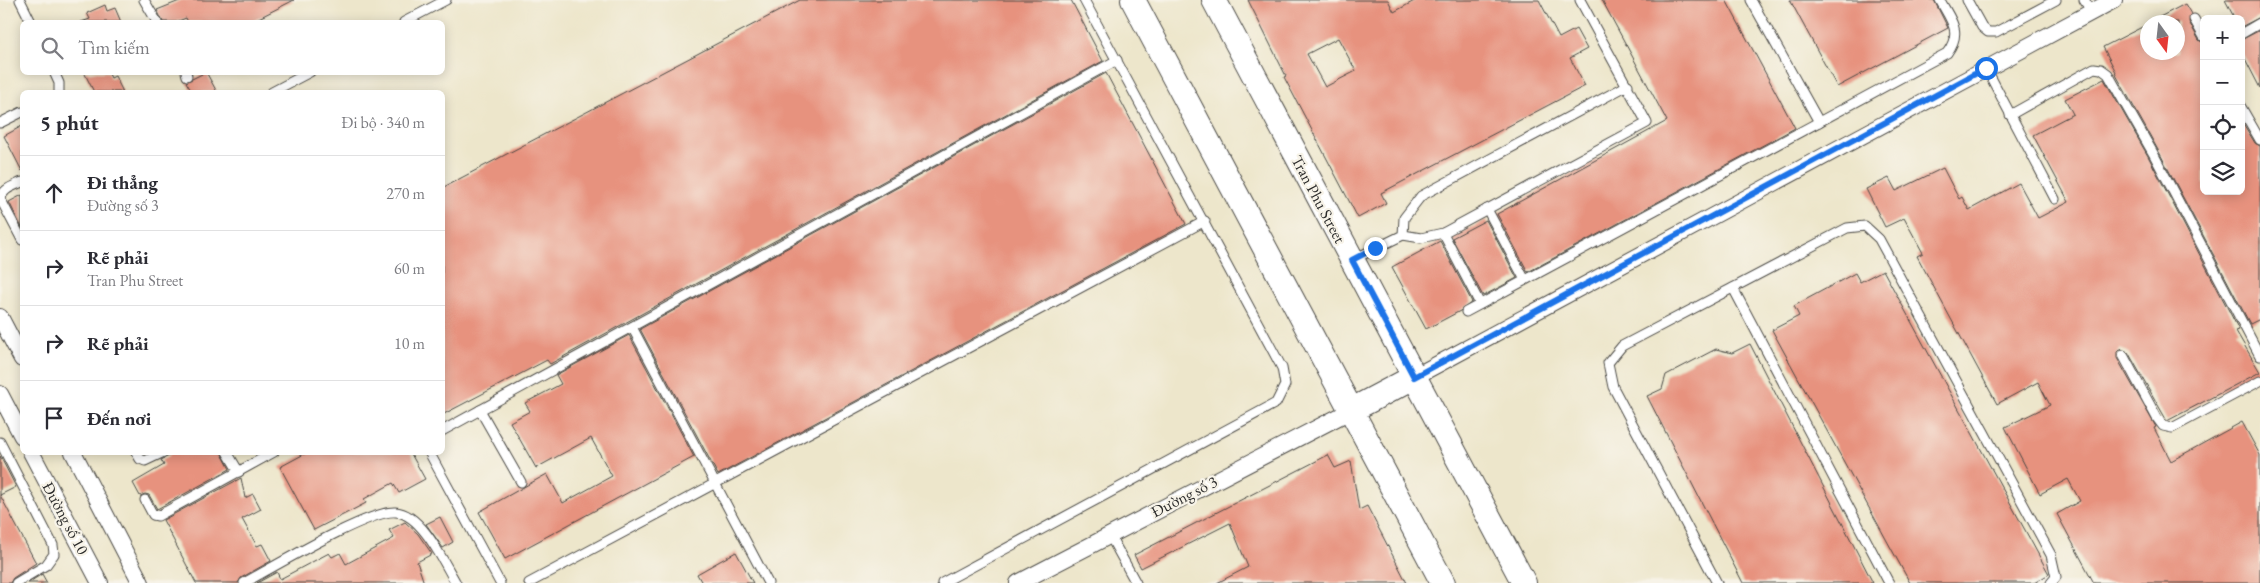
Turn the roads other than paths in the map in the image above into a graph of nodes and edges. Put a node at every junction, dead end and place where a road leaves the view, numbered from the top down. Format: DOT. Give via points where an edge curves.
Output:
graph roads {
  1 [pos="20,0"];
  2 [pos="144,0"];
  3 [pos="446,0"];
  4 [pos="1084,0"];
  5 [pos="1133,0"];
  6 [pos="1214,0"];
  7 [pos="1580,0"];
  8 [pos="1751,0"];
  9 [pos="1940,0"];
  10 [pos="1967,0"];
  11 [pos="2056,0"];
  12 [pos="2114,0"];
  13 [pos="2088,6"];
  14 [pos="2194,19"];
  15 [pos="30,20"];
  16 [pos="156,20"];
  17 [pos="408,20"];
  18 [pos="2260,23"];
  19 [pos="2200,29"];
  20 [pos="2245,32"];
  21 [pos="1118,60"];
  22 [pos="1986,68"];
  23 [pos="55,75"];
  24 [pos="304,75"];
  25 [pos="1628,85"];
  26 [pos="59,90"];
  27 [pos="276,90"];
  28 [pos="20,113"];
  29 [pos="2245,114"];
  30 [pos="2010,115"];
  31 [pos="1819,122"];
  32 [pos="0,123"];
  33 [pos="2260,140"];
  34 [pos="20,183"];
  35 [pos="2055,198"];
  36 [pos="1487,209"];
  37 [pos="1205,221"];
  38 [pos="1442,232"];
  39 [pos="1403,234"];
  40 [pos="20,236"];
  41 [pos="1352,260"];
  42 [pos="1525,280"];
  43 [pos="1733,288"];
  44 [pos="1480,304"];
  45 [pos="1466,312"];
  46 [pos="0,317"];
  47 [pos="632,327"];
  48 [pos="20,354"];
  49 [pos="2123,355"];
  50 [pos="2260,356"];
  51 [pos="1414,377"];
  52 [pos="2260,381"];
  53 [pos="0,394"];
  54 [pos="480,410"];
  55 [pos="1350,410"];
  56 [pos="445,429"];
  57 [pos="20,432"];
  58 [pos="0,442"];
  59 [pos="33,455"];
  60 [pos="75,455"];
  61 [pos="138,455"];
  62 [pos="158,455"];
  63 [pos="229,455"];
  64 [pos="269,455"];
  65 [pos="431,455"];
  66 [pos="239,472"];
  67 [pos="521,482"];
  68 [pos="714,484"];
  69 [pos="145,500"];
  70 [pos="1109,534"];
  71 [pos="16,583"];
  72 [pos="100,583"];
  73 [pos="141,583"];
  74 [pos="244,583"];
  75 [pos="456,583"];
  76 [pos="500,583"];
  77 [pos="529,583"];
  78 [pos="768,583"];
  79 [pos="942,583"];
  80 [pos="1018,583"];
  81 [pos="1136,583"];
  82 [pos="1443,583"];
  83 [pos="1524,583"];
  84 [pos="1716,583"];
  85 [pos="1889,583"];
  86 [pos="2051,583"];
  1 -- 15 [label="lane"];
  2 -- 16 [label="lane"];
  3 -- 17 [label="lane"];
  4 -- 21 [label="lane"];
  5 -- 55 [label="main road"];
  6 -- 41 [label="main road, Tran Phu Street"];
  7 -- 25 [label="lane"];
  8 -- 31 [label="lane"];
  9 -- 31 [label="lane" via="1954,26 1955,42 1947,53"];
  10 -- 11 [label="lane" via="1988,32 1996,32"];
  12 -- 13 [label="street"];
  13 -- 22 [label="street"];
  14 -- 19 [label="lane"];
  18 -- 20 [label="lane"];
  21 -- 37 [label="lane"];
  21 -- 47 [label="lane"];
  22 -- 30 [label="lane"];
  22 -- 51 [label="street"];
  23 -- 26 [label="lane"];
  24 -- 27 [label="lane"];
  25 -- 36 [label="lane" via="1647,123"];
  25 -- 39 [label="lane" via="1421,196 1404,218"];
  28 -- 32 [label="lane"];
  29 -- 33 [label="lane"];
  30 -- 35 [label="lane"];
  30 -- 50 [label="lane" via="2094,68 2108,74"];
  31 -- 42 [label="lane"];
  34 -- 40 [label="lane" via="1,195"];
  36 -- 38 [label="lane"];
  36 -- 42 [label="lane"];
  37 -- 68 [label="lane"];
  37 -- 79 [label="lane" via="1282,368 1285,385 1276,402"];
  38 -- 39 [label="lane" via="1421,238"];
  38 -- 44 [label="lane"];
  39 -- 41 [label="lane"];
  41 -- 51 [label="main road, Tran Phu Street"];
  42 -- 44 [label="lane"];
  43 -- 84 [label="lane" via="1622,346 1608,363 1613,387"];
  43 -- 85 [label="lane"];
  43 -- 86 [label="lane" via="1847,228 1865,226 1879,239 2051,555 2056,577"];
  44 -- 45 [label="lane"];
  46 -- 48 [label="street"];
  47 -- 54 [label="lane"];
  47 -- 68 [label="lane"];
  49 -- 52 [label="lane" via="2157,418 2164,426 2172,428"];
  51 -- 55 [label="main road"];
  51 -- 83 [label="main road, Tran Phu Street"];
  53 -- 57 [label="street"];
  54 -- 56 [label="lane"];
  54 -- 67 [label="lane"];
  55 -- 70 [label="street, Đường số 3"];
  55 -- 82 [label="main road"];
  58 -- 71 [label="lane" via="53,545 54,554 46,565"];
  59 -- 72 [label="street, Đường số 10"];
  60 -- 73 [label="street"];
  61 -- 62 [label="lane" via="145,461"];
  63 -- 66 [label="lane"];
  64 -- 66 [label="lane"];
  65 -- 76 [label="lane"];
  66 -- 69 [label="lane" via="158,516 153,515"];
  68 -- 77 [label="lane"];
  68 -- 78 [label="lane"];
  70 -- 80 [label="street, Đường số 3"];
  70 -- 81 [label="lane"];
  74 -- 75 [label="lane" via="369,517 396,512 417,522"];
}
